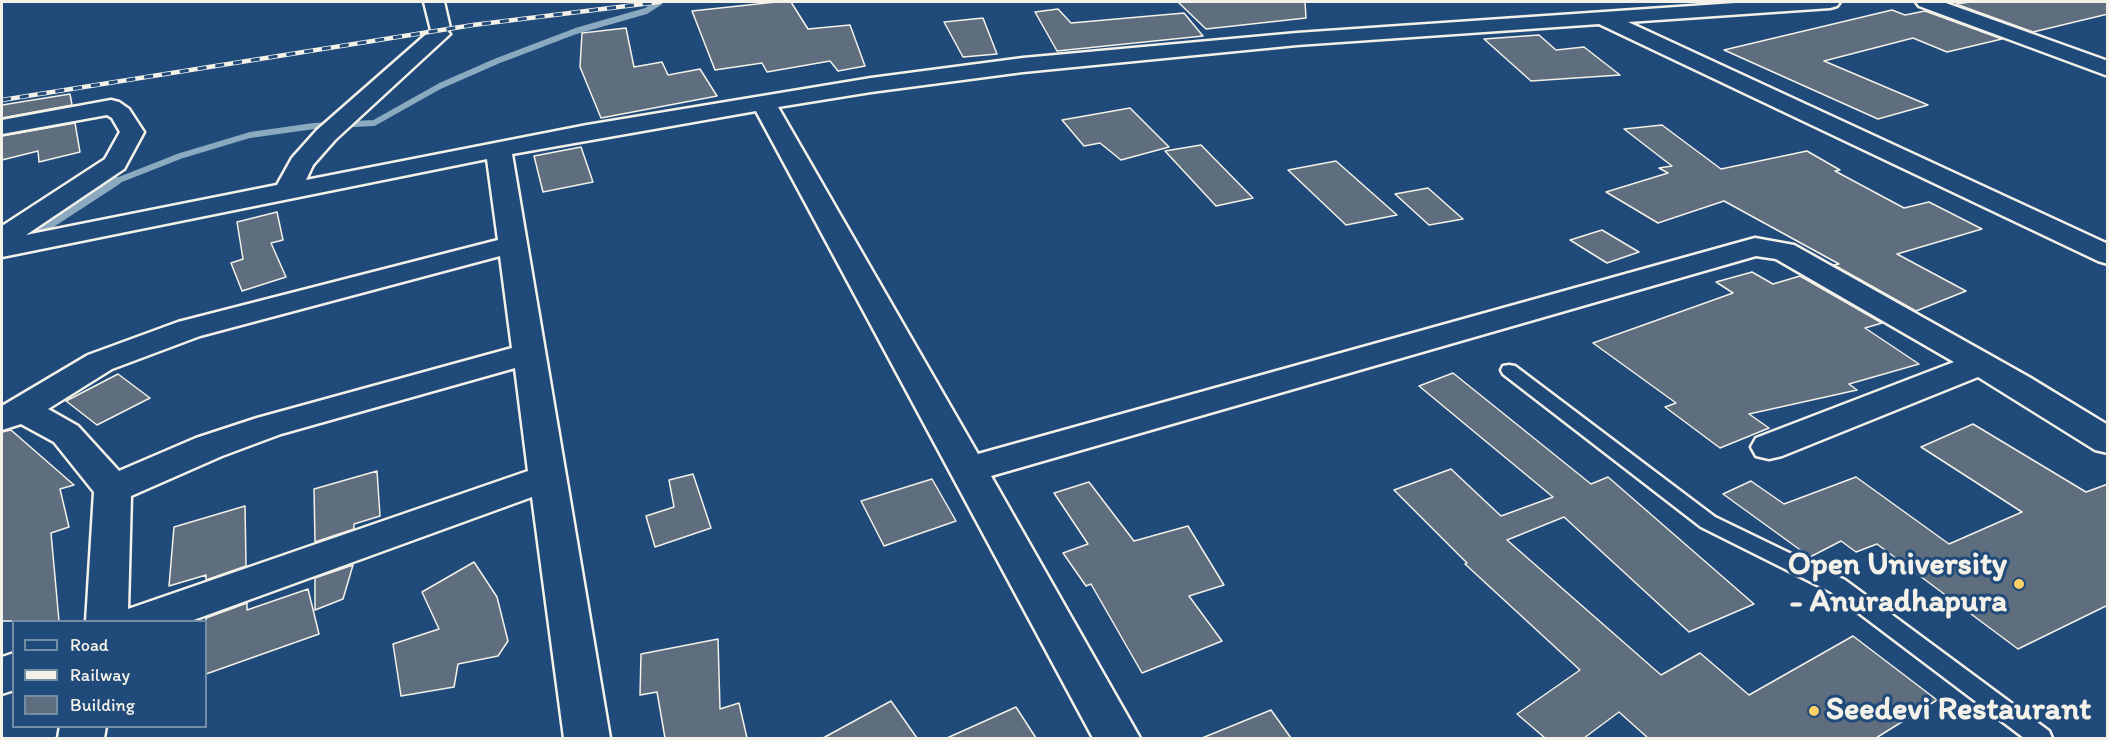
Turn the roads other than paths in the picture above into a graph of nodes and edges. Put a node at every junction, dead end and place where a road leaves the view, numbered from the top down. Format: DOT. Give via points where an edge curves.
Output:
graph roads {
  1 [pos="434,2"];
  2 [pos="1830,2"];
  3 [pos="1926,2"];
  4 [pos="1603,18"];
  5 [pos="2108,69"];
  6 [pos="762,102"];
  7 [pos="2,127"];
  8 [pos="498,149"];
  9 [pos="288,190"];
  10 [pos="3,244"];
  11 [pos="514,244"];
  12 [pos="2108,255"];
  13 [pos="530,353"];
  14 [pos="1980,364"];
  15 [pos="1509,370"];
  16 [pos="12,415"];
  17 [pos="2108,441"];
  18 [pos="1769,447"];
  19 [pos="968,470"];
  20 [pos="549,477"];
  21 [pos="113,489"];
  22 [pos="106,620"];
  23 [pos="142,620"];
  24 [pos="587,738"];
  25 [pos="1117,738"];
  26 [pos="2041,738"];
  1 -- 9 [label="street" via="439,31 326,135 301,163"];
  2 -- 4 [label="street"];
  3 -- 5 [label="street"];
  4 -- 6 [label="street" via="1023,64"];
  4 -- 12 [label="street"];
  6 -- 8 [label="street"];
  6 -- 19 [label="street"];
  7 -- 10 [label="street" via="111,107 121,114 132,132 115,164"];
  8 -- 9 [label="street"];
  8 -- 11 [label="street"];
  9 -- 10 [label="street"];
  11 -- 13 [label="street"];
  11 -- 16 [label="street" via="189,329 100,362"];
  13 -- 20 [label="street"];
  13 -- 21 [label="street" via="268,426"];
  14 -- 17 [label="street"];
  14 -- 18 [label="street"];
  14 -- 19 [label="street" via="1784,252 1755,247"];
  15 -- 26 [label="lane" via="1708,522 1838,586"];
  16 -- 21 [label="street" via="66,434"];
  19 -- 25 [label="street"];
  20 -- 23 [label="street"];
  20 -- 24 [label="street"];
  21 -- 22 [label="street"];
}
